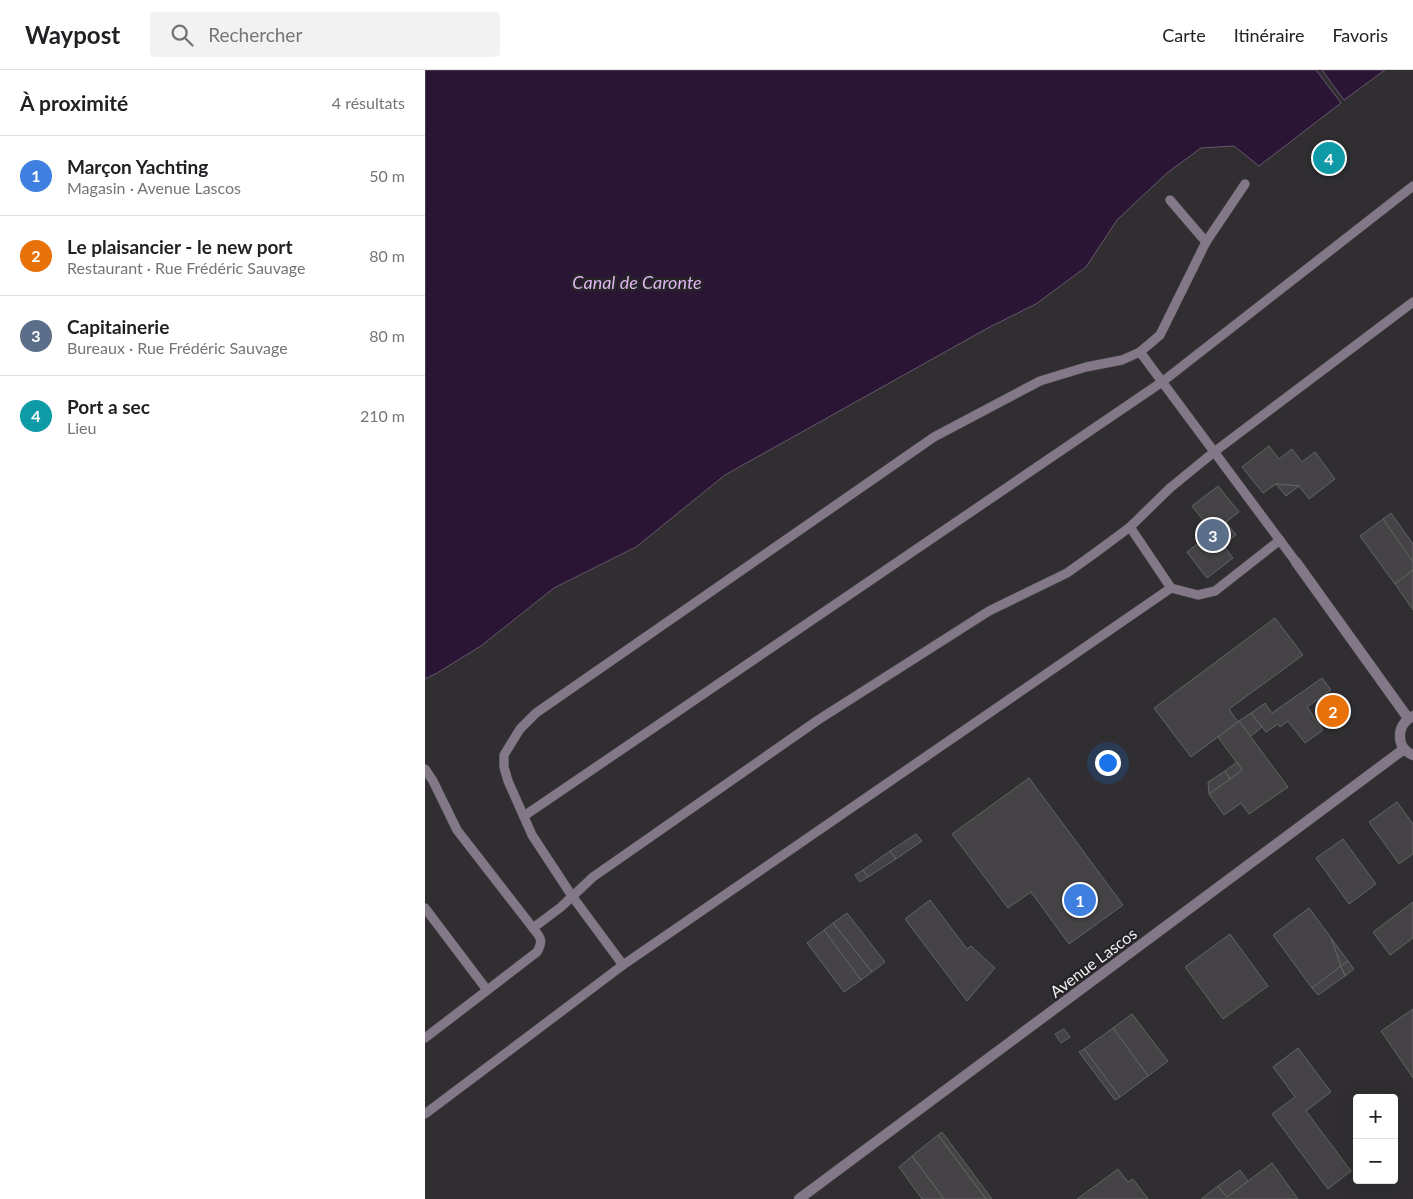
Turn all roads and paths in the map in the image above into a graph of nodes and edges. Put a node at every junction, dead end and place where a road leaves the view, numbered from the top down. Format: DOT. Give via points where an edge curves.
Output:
graph roads {
  1 [pos="1245,184"];
  2 [pos="1413,186"];
  3 [pos="1170,200"];
  4 [pos="1206,242"];
  5 [pos="1413,302"];
  6 [pos="1140,352"];
  7 [pos="1162,382"];
  8 [pos="1214,452"];
  9 [pos="1130,527"];
  10 [pos="1280,540"];
  11 [pos="1296,562"];
  12 [pos="1171,588"];
  13 [pos="1411,717"];
  14 [pos="1409,752"];
  15 [pos="425,769"];
  16 [pos="524,816"];
  17 [pos="572,896"];
  18 [pos="425,908"];
  19 [pos="533,928"];
  20 [pos="623,965"];
  21 [pos="487,990"];
  22 [pos="427,1033"];
  23 [pos="425,1114"];
  24 [pos="799,1199"];
  1 -- 4 [label="lane"];
  2 -- 7 [label="lane"];
  3 -- 4 [label="lane"];
  4 -- 6 [label="lane" via="1160,336"];
  5 -- 8 [label="lane"];
  6 -- 7 [label="lane"];
  6 -- 16 [label="lane" via="1122,360 1040,381 934,437 536,713 520,729 504,756 508,781"];
  7 -- 8 [label="lane"];
  7 -- 16 [label="lane"];
  8 -- 9 [label="lane"];
  8 -- 10 [label="lane"];
  9 -- 12 [label="lane"];
  9 -- 17 [label="lane" via="1067,573 989,611 818,720 593,877"];
  10 -- 11 [label="lane"];
  10 -- 12 [label="lane" via="1215,591 1198,595"];
  11 -- 13 [label="street"];
  12 -- 20 [label="lane"];
  13 -- 14 [label="street" via="1400,729 1399,736"];
  14 -- 24 [label="street, Avenue Lascos"];
  15 -- 19 [label="lane" via="457,830"];
  16 -- 17 [label="lane"];
  17 -- 19 [label="lane"];
  17 -- 20 [label="lane"];
  18 -- 21 [label="lane"];
  19 -- 21 [label="lane" via="541,938 537,952"];
  20 -- 23 [label="lane"];
  21 -- 22 [label="lane"];
}
